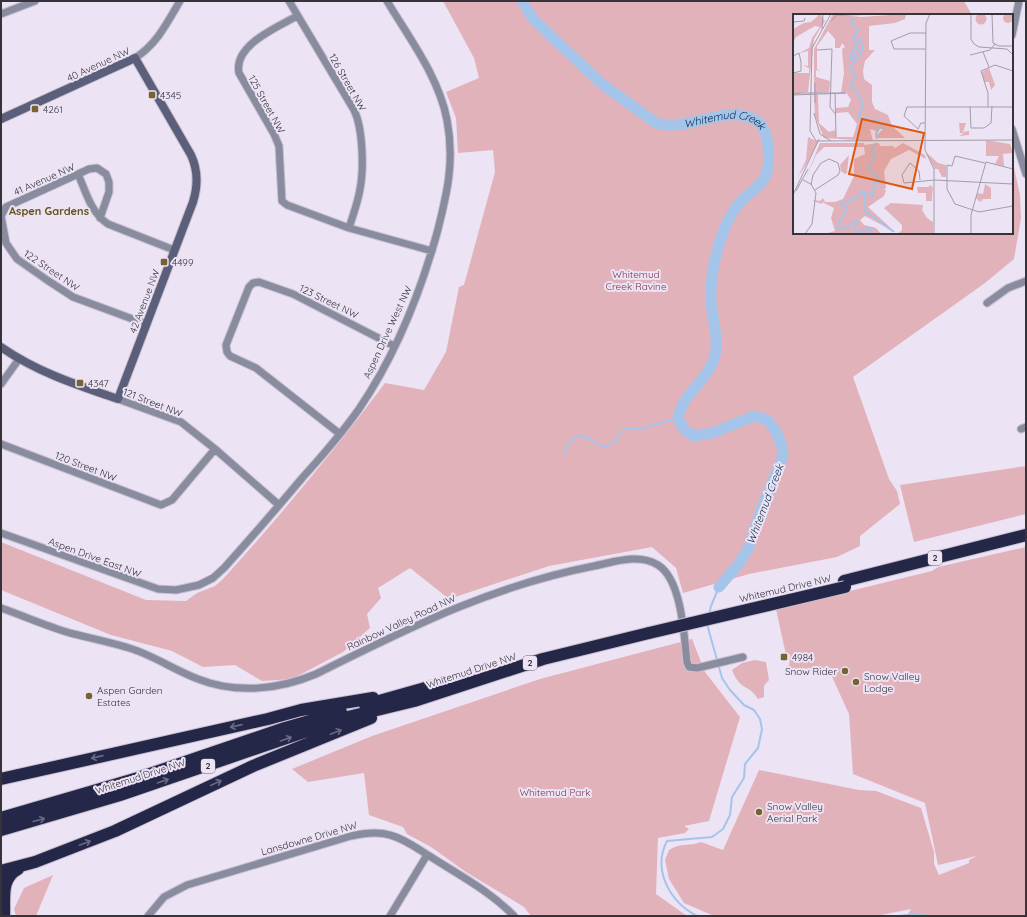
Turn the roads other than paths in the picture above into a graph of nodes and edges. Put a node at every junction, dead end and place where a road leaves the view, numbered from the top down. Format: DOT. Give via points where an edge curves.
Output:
graph roads {
  1 [pos="35,1"];
  2 [pos="180,1"];
  3 [pos="289,1"];
  4 [pos="387,1"];
  5 [pos="1019,1"];
  6 [pos="1,14"];
  7 [pos="297,16"];
  8 [pos="1013,30"];
  9 [pos="135,58"];
  10 [pos="1,119"];
  11 [pos="1013,132"];
  12 [pos="78,174"];
  13 [pos="1026,174"];
  14 [pos="1,213"];
  15 [pos="100,218"];
  16 [pos="349,228"];
  17 [pos="174,250"];
  18 [pos="432,251"];
  19 [pos="1026,281"];
  20 [pos="987,303"];
  21 [pos="146,324"];
  22 [pos="394,346"];
  23 [pos="1,347"];
  24 [pos="19,359"];
  25 [pos="1,384"];
  26 [pos="118,400"];
  27 [pos="340,434"];
  28 [pos="1,444"];
  29 [pos="215,449"];
  30 [pos="279,505"];
  31 [pos="1,532"];
  32 [pos="1026,535"];
  33 [pos="1026,543"];
  34 [pos="845,584"];
  35 [pos="185,589"];
  36 [pos="1,608"];
  37 [pos="743,657"];
  38 [pos="416,695"];
  39 [pos="64,765"];
  40 [pos="1,772"];
  41 [pos="1,779"];
  42 [pos="1,818"];
  43 [pos="1,830"];
  44 [pos="428,855"];
  45 [pos="22,866"];
  46 [pos="1,871"];
  47 [pos="4,916"];
  48 [pos="148,916"];
  49 [pos="390,916"];
  50 [pos="514,916"];
  1 -- 6 [label="street"];
  2 -- 9 [label="street, 40 Avenue NW" via="157,40"];
  3 -- 7 [label="street, 126 Street NW"];
  4 -- 18 [label="street, Aspen Drive West NW" via="434,83 447,119 451,157 449,184"];
  5 -- 8 [label="street"];
  7 -- 16 [label="street, 126 Street NW" via="354,110 360,128 361,184"];
  7 -- 16 [label="street, 125 Street NW" via="251,43 238,67 279,146 280,198 287,205"];
  9 -- 10 [label="street, 40 Avenue NW"];
  9 -- 17 [label="street, 42 Avenue NW" via="192,155 196,171 193,202"];
  11 -- 13 [label="street"];
  12 -- 14 [label="street, 41 Avenue NW" via="6,207"];
  12 -- 15 [label="street"];
  12 -- 15 [label="street, 41 Avenue NW" via="97,168 106,174 109,187"];
  14 -- 21 [label="street, 122 Street NW" via="6,243 18,259 74,297"];
  15 -- 17 [label="street" via="108,224"];
  16 -- 18 [label="street"];
  17 -- 21 [label="street, 42 Avenue NW"];
  18 -- 22 [label="street, Aspen Drive West NW"];
  19 -- 20 [label="street" via="1008,288"];
  21 -- 26 [label="street, 42 Avenue NW"];
  22 -- 27 [label="street, Aspen Drive West NW" via="374,386"];
  22 -- 27 [label="street, 123 Street NW" via="293,294 263,283 253,283 247,291 226,345 227,352 260,371"];
  23 -- 24 [label="street, 121 Street NW"];
  24 -- 25 [label="street"];
  24 -- 26 [label="street, 121 Street NW" via="47,373"];
  26 -- 29 [label="street, 121 Street NW" via="181,422"];
  27 -- 30 [label="street, Aspen Drive West NW"];
  28 -- 29 [label="street, 120 Street NW" via="157,504 165,504 172,500"];
  29 -- 30 [label="street, 121 Street NW"];
  30 -- 35 [label="street, Aspen Drive West NW" via="219,574"];
  31 -- 35 [label="street, Aspen Drive East NW" via="150,588"];
  32 -- 34 [label="highway, Whitemud Drive NW / 2"];
  33 -- 34 [label="highway, Whitemud Drive NW / 2"];
  34 -- 38 [label="highway, Whitemud Drive NW / 2, bridge" via="648,631"];
  36 -- 37 [label="street, Rainbow Valley Road NW" via="69,633 130,648 214,684 248,689 266,688 296,682 316,674 416,624 492,593 528,581 633,559 648,560 658,565 669,576 677,598 687,665 697,668"];
  38 -- 39 [label="highway, one-way" via="301,710"];
  38 -- 42 [label="highway, Whitemud Drive NW / 2" via="297,724 138,778"];
  43 -- 38 [label="highway, Whitemud Drive NW / 2, one-way" via="120,795"];
  45 -- 38 [label="highway, one-way" via="115,831 253,766"];
  39 -- 40 [label="highway"];
  39 -- 41 [label="highway"];
  44 -- 48 [label="street, Lansdowne Drive NW" via="391,835 375,832 360,834 187,884 164,897"];
  44 -- 49 [label="street"];
  44 -- 50 [label="street, Lansdowne Drive NW" via="494,898"];
  45 -- 46 [label="highway"];
  45 -- 47 [label="highway" via="6,879"];
}
